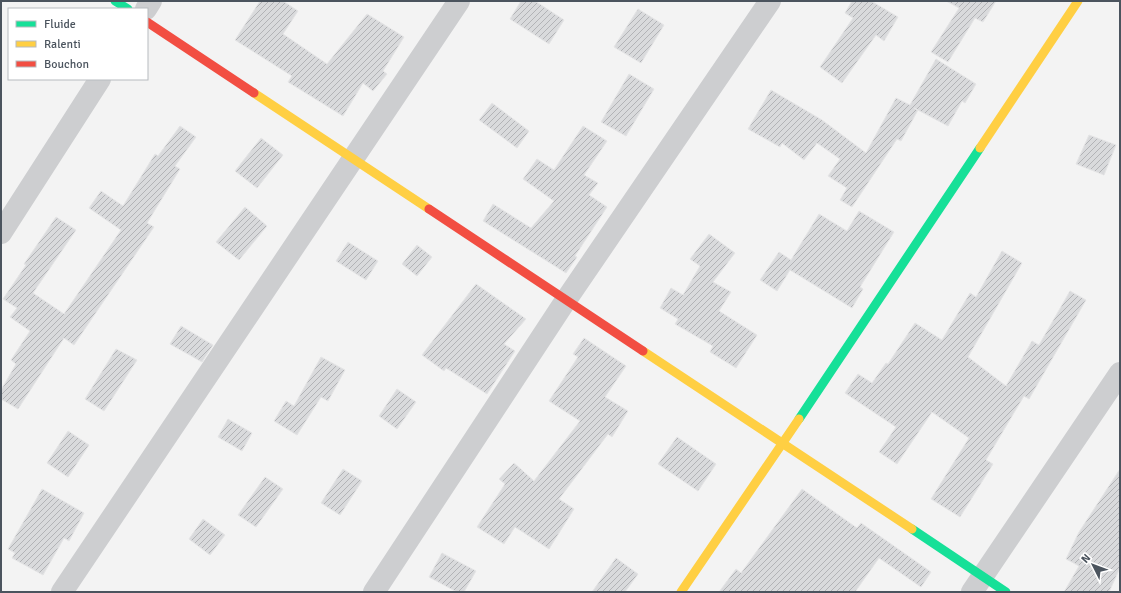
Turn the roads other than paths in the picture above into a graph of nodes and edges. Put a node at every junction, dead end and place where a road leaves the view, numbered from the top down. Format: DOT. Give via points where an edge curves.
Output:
graph roads {
  1 [pos="115,1"];
  2 [pos="459,1"];
  3 [pos="770,1"];
  4 [pos="1078,1"];
  5 [pos="126,8"];
  6 [pos="148,23"];
  7 [pos="99,80"];
  8 [pos="353,159"];
  9 [pos="1,233"];
  10 [pos="566,300"];
  11 [pos="1120,373"];
  12 [pos="783,444"];
  13 [pos="977,584"];
  14 [pos="62,592"];
  15 [pos="374,592"];
  16 [pos="681,592"];
  17 [pos="1006,592"];
  1 -- 5 [label="street"];
  2 -- 8 [label="street"];
  3 -- 10 [label="street"];
  4 -- 12 [label="street"];
  6 -- 8 [label="street"];
  7 -- 9 [label="street"];
  8 -- 10 [label="street"];
  8 -- 14 [label="street"];
  10 -- 12 [label="street"];
  10 -- 15 [label="street"];
  11 -- 13 [label="street"];
  12 -- 13 [label="street"];
  12 -- 16 [label="street"];
  13 -- 17 [label="street"];
}
